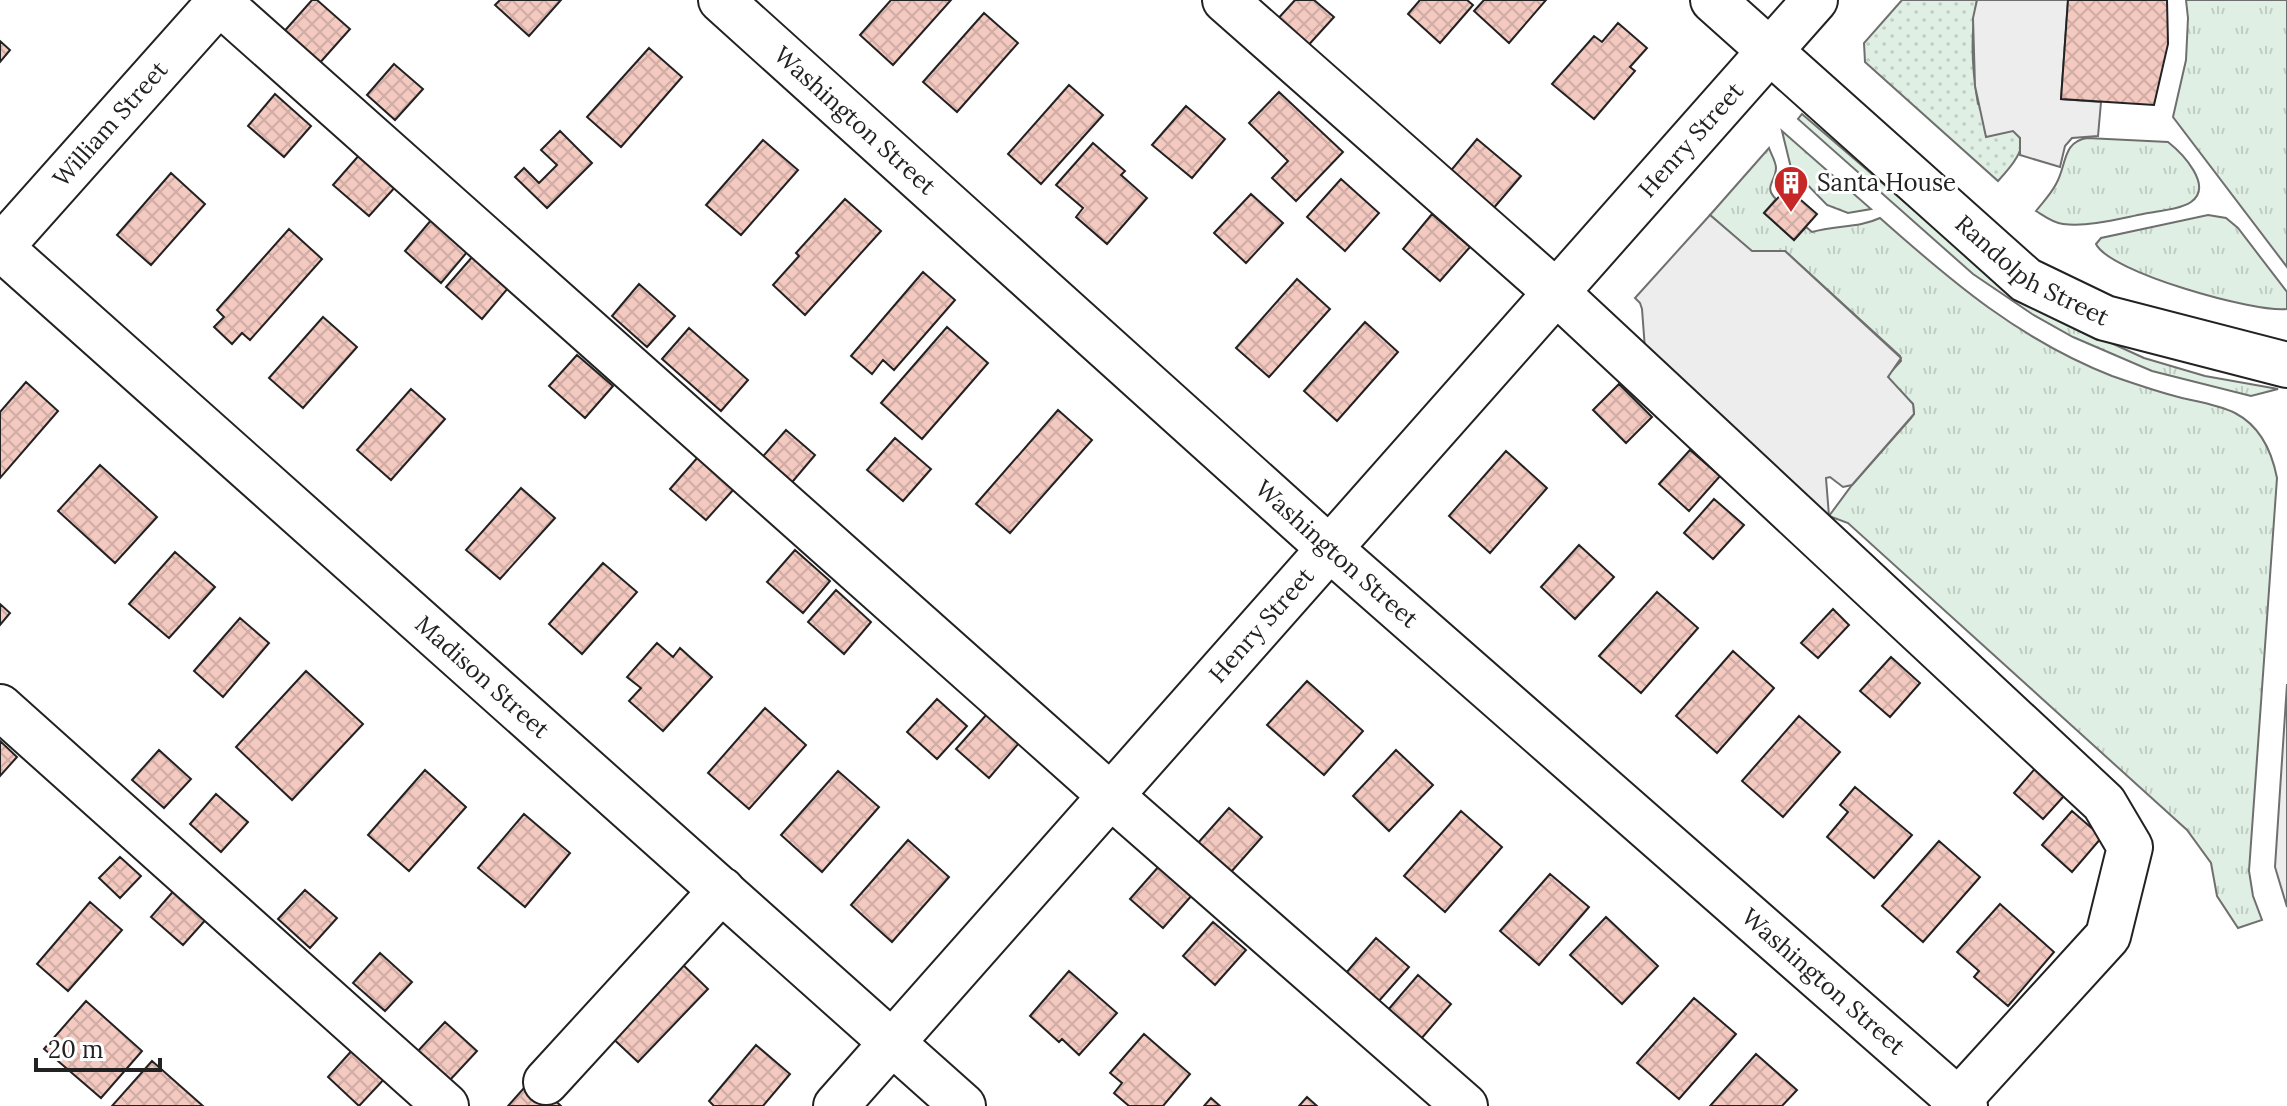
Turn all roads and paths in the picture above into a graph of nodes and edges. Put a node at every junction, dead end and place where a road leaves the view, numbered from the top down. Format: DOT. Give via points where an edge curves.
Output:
graph roads {
  1 [pos="721,0"];
  2 [pos="1225,0"];
  3 [pos="1713,0"];
  4 [pos="1815,0"];
  5 [pos="220,1"];
  6 [pos="1771,52"];
  7 [pos="0,247"];
  8 [pos="1557,293"];
  9 [pos="2287,365"];
  10 [pos="1330,549"];
  11 [pos="0,707"];
  12 [pos="1111,796"];
  13 [pos="722,890"];
  14 [pos="892,1043"];
  15 [pos="546,1082"];
  16 [pos="1959,1104"];
  17 [pos="446,1106"];
  18 [pos="836,1106"];
  19 [pos="963,1106"];
  20 [pos="1465,1106"];
  1 -- 10 [label="street, Washington Street"];
  2 -- 8 [label="street"];
  3 -- 6 [label="street, Randolph Street"];
  4 -- 6 [label="street, Henry Street"];
  5 -- 7 [label="street, William Street"];
  5 -- 12 [label="street"];
  6 -- 8 [label="street, Henry Street"];
  6 -- 9 [label="street, Randolph Street" via="2026,280 2105,318"];
  7 -- 13 [label="street, Madison Street"];
  8 -- 10 [label="street, Henry Street"];
  8 -- 16 [label="street" via="2104,803 2130,847 2108,936"];
  10 -- 12 [label="street, Henry Street"];
  10 -- 16 [label="street, Washington Street"];
  11 -- 17 [label="street"];
  12 -- 14 [label="street, Henry Street"];
  12 -- 20 [label="street"];
  13 -- 14 [label="street, Madison Street"];
  13 -- 15 [label="street"];
  14 -- 18 [label="street, Henry Street"];
  14 -- 19 [label="street, Madison Street"];
}
